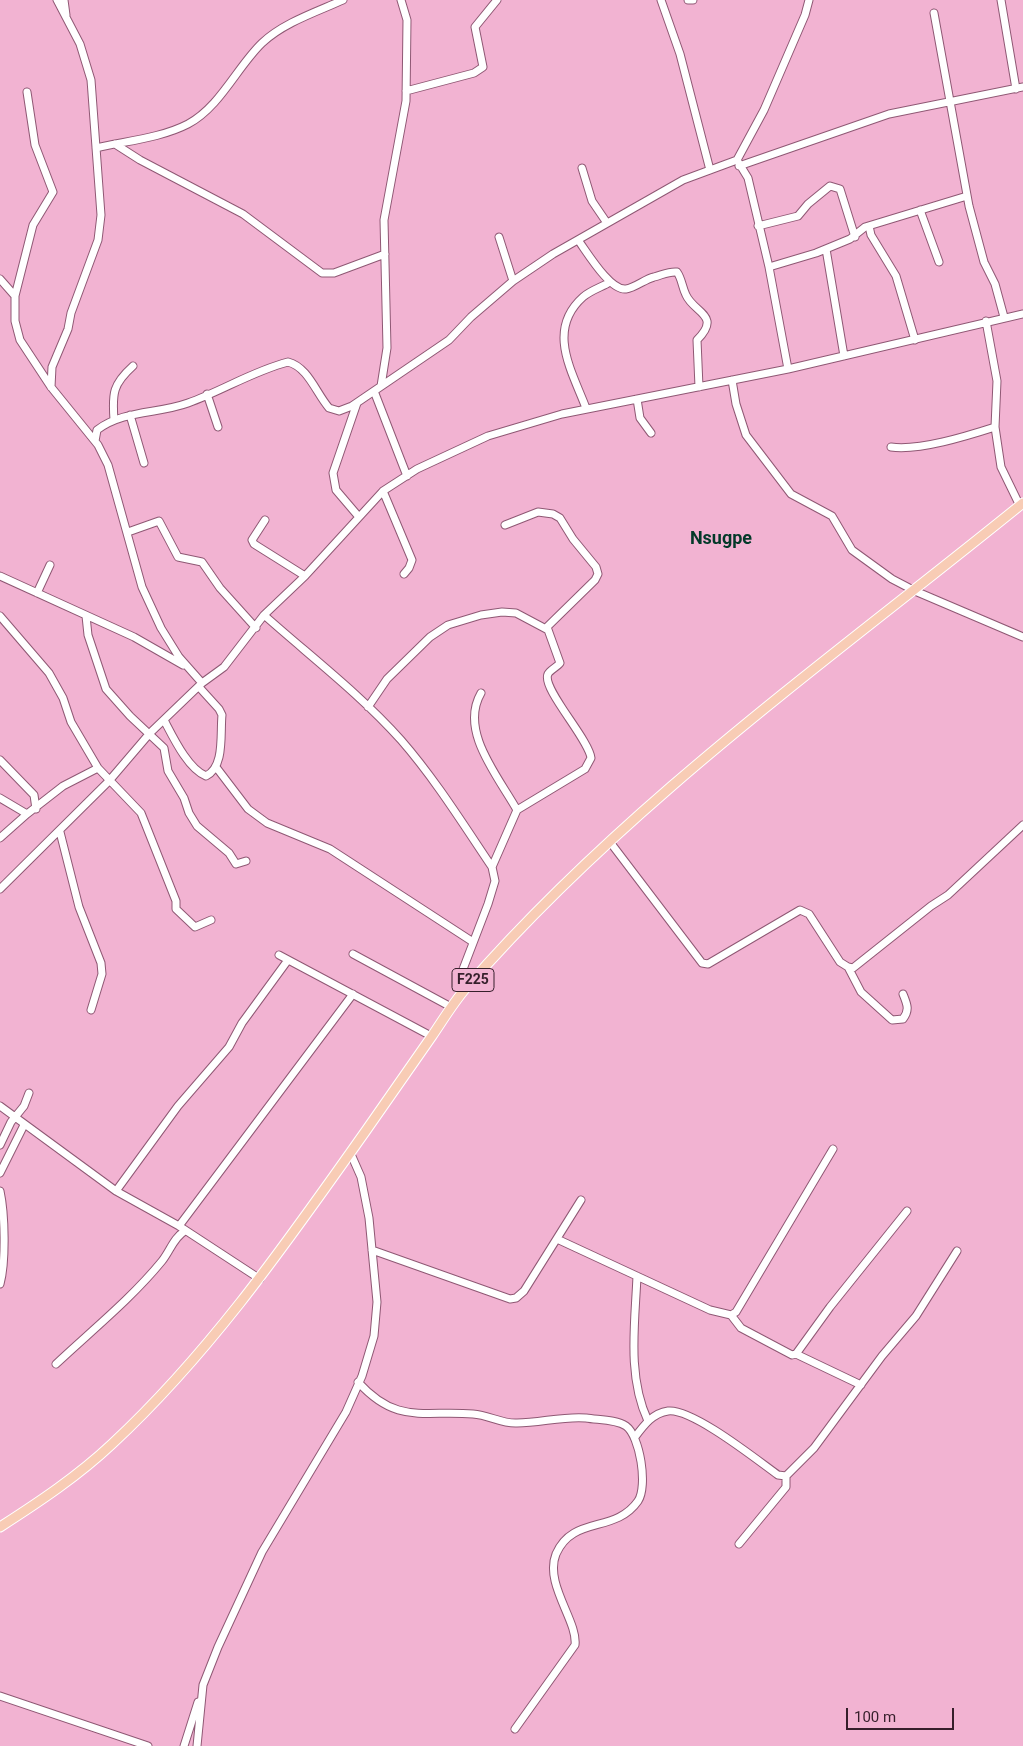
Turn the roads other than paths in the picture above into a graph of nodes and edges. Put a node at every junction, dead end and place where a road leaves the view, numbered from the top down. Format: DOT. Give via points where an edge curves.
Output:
graph roads {
  1 [pos="56,0"];
  2 [pos="343,0"];
  3 [pos="401,0"];
  4 [pos="497,0"];
  5 [pos="661,0"];
  6 [pos="688,0"];
  7 [pos="692,0"];
  8 [pos="809,0"];
  9 [pos="1001,0"];
  10 [pos="66,1"];
  11 [pos="934,13"];
  12 [pos="67,19"];
  13 [pos="1019,88"];
  14 [pos="406,91"];
  15 [pos="26,92"];
  16 [pos="949,102"];
  17 [pos="115,144"];
  18 [pos="96,148"];
  19 [pos="738,163"];
  20 [pos="582,168"];
  21 [pos="710,170"];
  22 [pos="967,196"];
  23 [pos="920,210"];
  24 [pos="607,224"];
  25 [pos="758,226"];
  26 [pos="869,226"];
  27 [pos="499,237"];
  28 [pos="855,237"];
  29 [pos="578,240"];
  30 [pos="826,249"];
  31 [pos="385,254"];
  32 [pos="938,262"];
  33 [pos="768,266"];
  34 [pos="0,279"];
  35 [pos="513,281"];
  36 [pos="610,282"];
  37 [pos="15,296"];
  38 [pos="1023,314"];
  39 [pos="1004,317"];
  40 [pos="986,321"];
  41 [pos="915,340"];
  42 [pos="844,356"];
  43 [pos="133,366"];
  44 [pos="788,369"];
  45 [pos="732,380"];
  46 [pos="381,386"];
  47 [pos="51,387"];
  48 [pos="699,387"];
  49 [pos="374,391"];
  50 [pos="207,394"];
  51 [pos="636,398"];
  52 [pos="357,402"];
  53 [pos="586,408"];
  54 [pos="130,415"];
  55 [pos="114,420"];
  56 [pos="218,427"];
  57 [pos="995,427"];
  58 [pos="651,433"];
  59 [pos="95,441"];
  60 [pos="891,447"];
  61 [pos="144,463"];
  62 [pos="407,476"];
  63 [pos="383,491"];
  64 [pos="1022,504"];
  65 [pos="359,517"];
  66 [pos="265,520"];
  67 [pos="505,525"];
  68 [pos="128,532"];
  69 [pos="50,565"];
  70 [pos="404,574"];
  71 [pos="0,576"];
  72 [pos="304,576"];
  73 [pos="915,591"];
  74 [pos="37,593"];
  75 [pos="264,615"];
  76 [pos="0,616"];
  77 [pos="86,616"];
  78 [pos="256,628"];
  79 [pos="548,630"];
  80 [pos="1023,637"];
  81 [pos="190,669"];
  82 [pos="201,685"];
  83 [pos="481,693"];
  84 [pos="368,706"];
  85 [pos="164,720"];
  86 [pos="150,733"];
  87 [pos="0,760"];
  88 [pos="216,767"];
  89 [pos="98,768"];
  90 [pos="109,781"];
  91 [pos="0,798"];
  92 [pos="36,809"];
  93 [pos="517,810"];
  94 [pos="27,814"];
  95 [pos="1023,825"];
  96 [pos="60,832"];
  97 [pos="0,838"];
  98 [pos="610,842"];
  99 [pos="246,861"];
  100 [pos="492,867"];
  101 [pos="0,889"];
  102 [pos="211,920"];
  103 [pos="473,942"];
  104 [pos="353,954"];
  105 [pos="279,955"];
  106 [pos="288,960"];
  107 [pos="848,968"];
  108 [pos="462,992"];
  109 [pos="353,994"];
  110 [pos="903,994"];
  111 [pos="451,1007"];
  112 [pos="91,1010"];
  113 [pos="432,1036"];
  114 [pos="29,1093"];
  115 [pos="0,1106"];
  116 [pos="15,1118"];
  117 [pos="24,1125"];
  118 [pos="0,1145"];
  119 [pos="833,1149"];
  120 [pos="350,1152"];
  121 [pos="0,1174"];
  122 [pos="0,1191"];
  123 [pos="116,1191"];
  124 [pos="581,1200"];
  125 [pos="907,1211"];
  126 [pos="182,1229"];
  127 [pos="557,1238"];
  128 [pos="372,1250"];
  129 [pos="957,1251"];
  130 [pos="637,1276"];
  131 [pos="260,1279"];
  132 [pos="0,1284"];
  133 [pos="732,1315"];
  134 [pos="796,1354"];
  135 [pos="56,1364"];
  136 [pos="358,1382"];
  137 [pos="861,1385"];
  138 [pos="648,1421"];
  139 [pos="635,1436"];
  140 [pos="786,1476"];
  141 [pos="0,1527"];
  142 [pos="739,1544"];
  143 [pos="204,1685"];
  144 [pos="0,1696"];
  145 [pos="515,1729"];
  146 [pos="148,1746"];
  147 [pos="184,1746"];
  148 [pos="197,1746"];
  1 -- 12 [label="street"];
  2 -- 17 [label="street" via="282,28 263,42 209,106 190,123 172,131"];
  3 -- 14 [label="street" via="407,20"];
  4 -- 14 [label="street" via="475,27 483,67 474,73"];
  5 -- 21 [label="street" via="680,54"];
  6 -- 7 [label="street"];
  8 -- 19 [label="street" via="764,110"];
  9 -- 13 [label="street"];
  10 -- 12 [label="street"];
  11 -- 16 [label="street"];
  12 -- 18 [label="street" via="80,44 91,80"];
  13 -- 16 [label="street"];
  14 -- 31 [label="street" via="384,220"];
  15 -- 37 [label="street" via="35,145 53,192 32,225"];
  16 -- 19 [label="street" via="889,114"];
  16 -- 22 [label="street"];
  17 -- 18 [label="street"];
  17 -- 31 [label="street" via="244,214 322,273 334,273"];
  18 -- 47 [label="street" via="101,228 52,367"];
  19 -- 21 [label="street"];
  19 -- 25 [label="street" via="748,178"];
  20 -- 24 [label="street" via="592,201"];
  21 -- 24 [label="street" via="683,180"];
  22 -- 23 [label="street"];
  22 -- 39 [label="street" via="984,262 995,284"];
  23 -- 26 [label="street"];
  23 -- 32 [label="street"];
  24 -- 29 [label="street"];
  25 -- 28 [label="street" via="798,216 830,186 835,186 840,189"];
  25 -- 33 [label="street"];
  26 -- 28 [label="street"];
  26 -- 41 [label="street" via="871,235 896,276"];
  27 -- 35 [label="street"];
  28 -- 30 [label="street"];
  29 -- 35 [label="street"];
  29 -- 36 [label="street"];
  30 -- 33 [label="street"];
  30 -- 42 [label="street"];
  31 -- 46 [label="street" via="387,348"];
  33 -- 44 [label="street"];
  34 -- 37 [label="street"];
  35 -- 46 [label="street" via="449,340"];
  36 -- 48 [label="street" via="627,289 646,279 677,272 686,295 707,321 706,329 697,340"];
  36 -- 53 [label="street" via="582,298 563,334 564,350"];
  37 -- 47 [label="street" via="15,321 20,340"];
  38 -- 39 [label="street"];
  39 -- 40 [label="street"];
  40 -- 41 [label="street"];
  40 -- 57 [label="street" via="997,381"];
  41 -- 42 [label="street"];
  42 -- 44 [label="street"];
  43 -- 55 [label="street" via="114,387"];
  44 -- 45 [label="street"];
  45 -- 48 [label="street"];
  45 -- 73 [label="street" via="746,435 791,494 832,516 852,550"];
  46 -- 49 [label="street"];
  47 -- 59 [label="street"];
  48 -- 51 [label="street"];
  49 -- 52 [label="street"];
  49 -- 62 [label="street"];
  50 -- 52 [label="street" via="288,362 303,370 329,408 339,410"];
  50 -- 54 [label="street" via="187,403"];
  50 -- 56 [label="street"];
  51 -- 53 [label="street"];
  51 -- 58 [label="street" via="640,418"];
  52 -- 65 [label="street" via="335,464 333,482"];
  53 -- 62 [label="street" via="488,436"];
  54 -- 55 [label="street"];
  54 -- 61 [label="street"];
  55 -- 59 [label="street" via="97,430"];
  57 -- 60 [label="street" via="910,448"];
  57 -- 64 [label="street" via="1001,466"];
  59 -- 68 [label="street" via="108,465"];
  62 -- 63 [label="street"];
  63 -- 65 [label="street"];
  63 -- 70 [label="street" via="412,560"];
  64 -- 73 [label="main road, F225"];
  65 -- 72 [label="street"];
  66 -- 72 [label="street" via="253,536 254,544"];
  67 -- 79 [label="street" via="538,512 553,514 560,518 596,567 598,574 595,580 554,619"];
  68 -- 78 [label="street" via="159,521 178,557 202,562 220,588"];
  68 -- 81 [label="street" via="142,587 157,620"];
  69 -- 74 [label="street"];
  71 -- 74 [label="street"];
  72 -- 75 [label="street"];
  73 -- 80 [label="street"];
  73 -- 98 [label="main road, F225" via="758,711"];
  74 -- 77 [label="street"];
  75 -- 78 [label="street"];
  75 -- 84 [label="street"];
  76 -- 89 [label="street" via="49,673 63,698 71,722"];
  77 -- 81 [label="street" via="134,637"];
  77 -- 86 [label="street" via="90,643 106,689"];
  78 -- 82 [label="street" via="224,667"];
  79 -- 84 [label="street" via="516,613 502,612 448,625 430,637 387,679"];
  79 -- 93 [label="street" via="560,663 548,675 550,685 588,745 591,758 585,769"];
  81 -- 82 [label="street"];
  82 -- 85 [label="street"];
  82 -- 88 [label="street" via="222,715"];
  83 -- 93 [label="street" via="474,705 477,740"];
  84 -- 100 [label="street" via="426,772"];
  85 -- 86 [label="street"];
  85 -- 88 [label="street" via="178,747 200,774 206,776"];
  86 -- 90 [label="street"];
  86 -- 99 [label="street" via="164,748 168,771 197,826 229,853 236,864"];
  87 -- 92 [label="street" via="34,795"];
  88 -- 103 [label="street" via="248,809 267,823 330,849"];
  89 -- 90 [label="street"];
  89 -- 92 [label="street" via="64,786"];
  90 -- 96 [label="street"];
  90 -- 102 [label="street" via="140,813 176,901 176,909 195,927"];
  91 -- 94 [label="street"];
  92 -- 94 [label="street"];
  93 -- 100 [label="street"];
  94 -- 97 [label="street"];
  95 -- 107 [label="street" via="948,895 857,966"];
  96 -- 101 [label="street"];
  96 -- 112 [label="street" via="79,907 102,963 102,974"];
  98 -- 107 [label="street" via="702,963 708,964 800,910 809,914 840,962"];
  98 -- 108 [label="main road, F225" via="517,931"];
  100 -- 103 [label="street" via="495,881"];
  103 -- 108 [label="street" via="460,977"];
  104 -- 111 [label="street"];
  105 -- 106 [label="street"];
  106 -- 109 [label="street"];
  106 -- 123 [label="street" via="242,1023 225,1053 178,1106"];
  107 -- 110 [label="street" via="861,992 892,1020 903,1019 907,1014"];
  108 -- 111 [label="main road, F225"];
  109 -- 113 [label="street"];
  109 -- 126 [label="street"];
  111 -- 113 [label="main road, F225"];
  113 -- 120 [label="main road, F225"];
  114 -- 116 [label="street"];
  115 -- 116 [label="street"];
  116 -- 117 [label="street"];
  116 -- 118 [label="street"];
  117 -- 121 [label="street"];
  117 -- 123 [label="street"];
  119 -- 133 [label="street"];
  120 -- 128 [label="street" via="361,1177"];
  120 -- 131 [label="main road, F225"];
  122 -- 132 [label="street" via="4,1210"];
  123 -- 126 [label="street"];
  124 -- 127 [label="street"];
  125 -- 134 [label="street"];
  126 -- 131 [label="street"];
  126 -- 135 [label="street" via="162,1261"];
  127 -- 128 [label="street" via="524,1290 510,1299"];
  127 -- 130 [label="street"];
  128 -- 136 [label="street" via="377,1302 374,1336"];
  129 -- 137 [label="street" via="916,1316"];
  130 -- 133 [label="street" via="710,1310"];
  130 -- 138 [label="street" via="636,1389"];
  131 -- 141 [label="main road, F225" via="169,1388 109,1447 47,1497"];
  133 -- 134 [label="street" via="741,1328 792,1355"];
  134 -- 137 [label="street"];
  136 -- 139 [label="street" via="380,1403 409,1413 476,1414 506,1423 581,1418 618,1422"];
  136 -- 143 [label="street" via="346,1412 262,1552"];
  137 -- 140 [label="street" via="814,1448"];
  138 -- 139 [label="street"];
  138 -- 140 [label="street" via="668,1411 678,1412 720,1433 778,1475"];
  139 -- 145 [label="street" via="644,1480 642,1496 614,1521 574,1532 557,1552 554,1576 575,1645"];
  140 -- 142 [label="street" via="786,1487"];
  143 -- 147 [label="street"];
  143 -- 148 [label="street"];
  144 -- 146 [label="street"];
}
